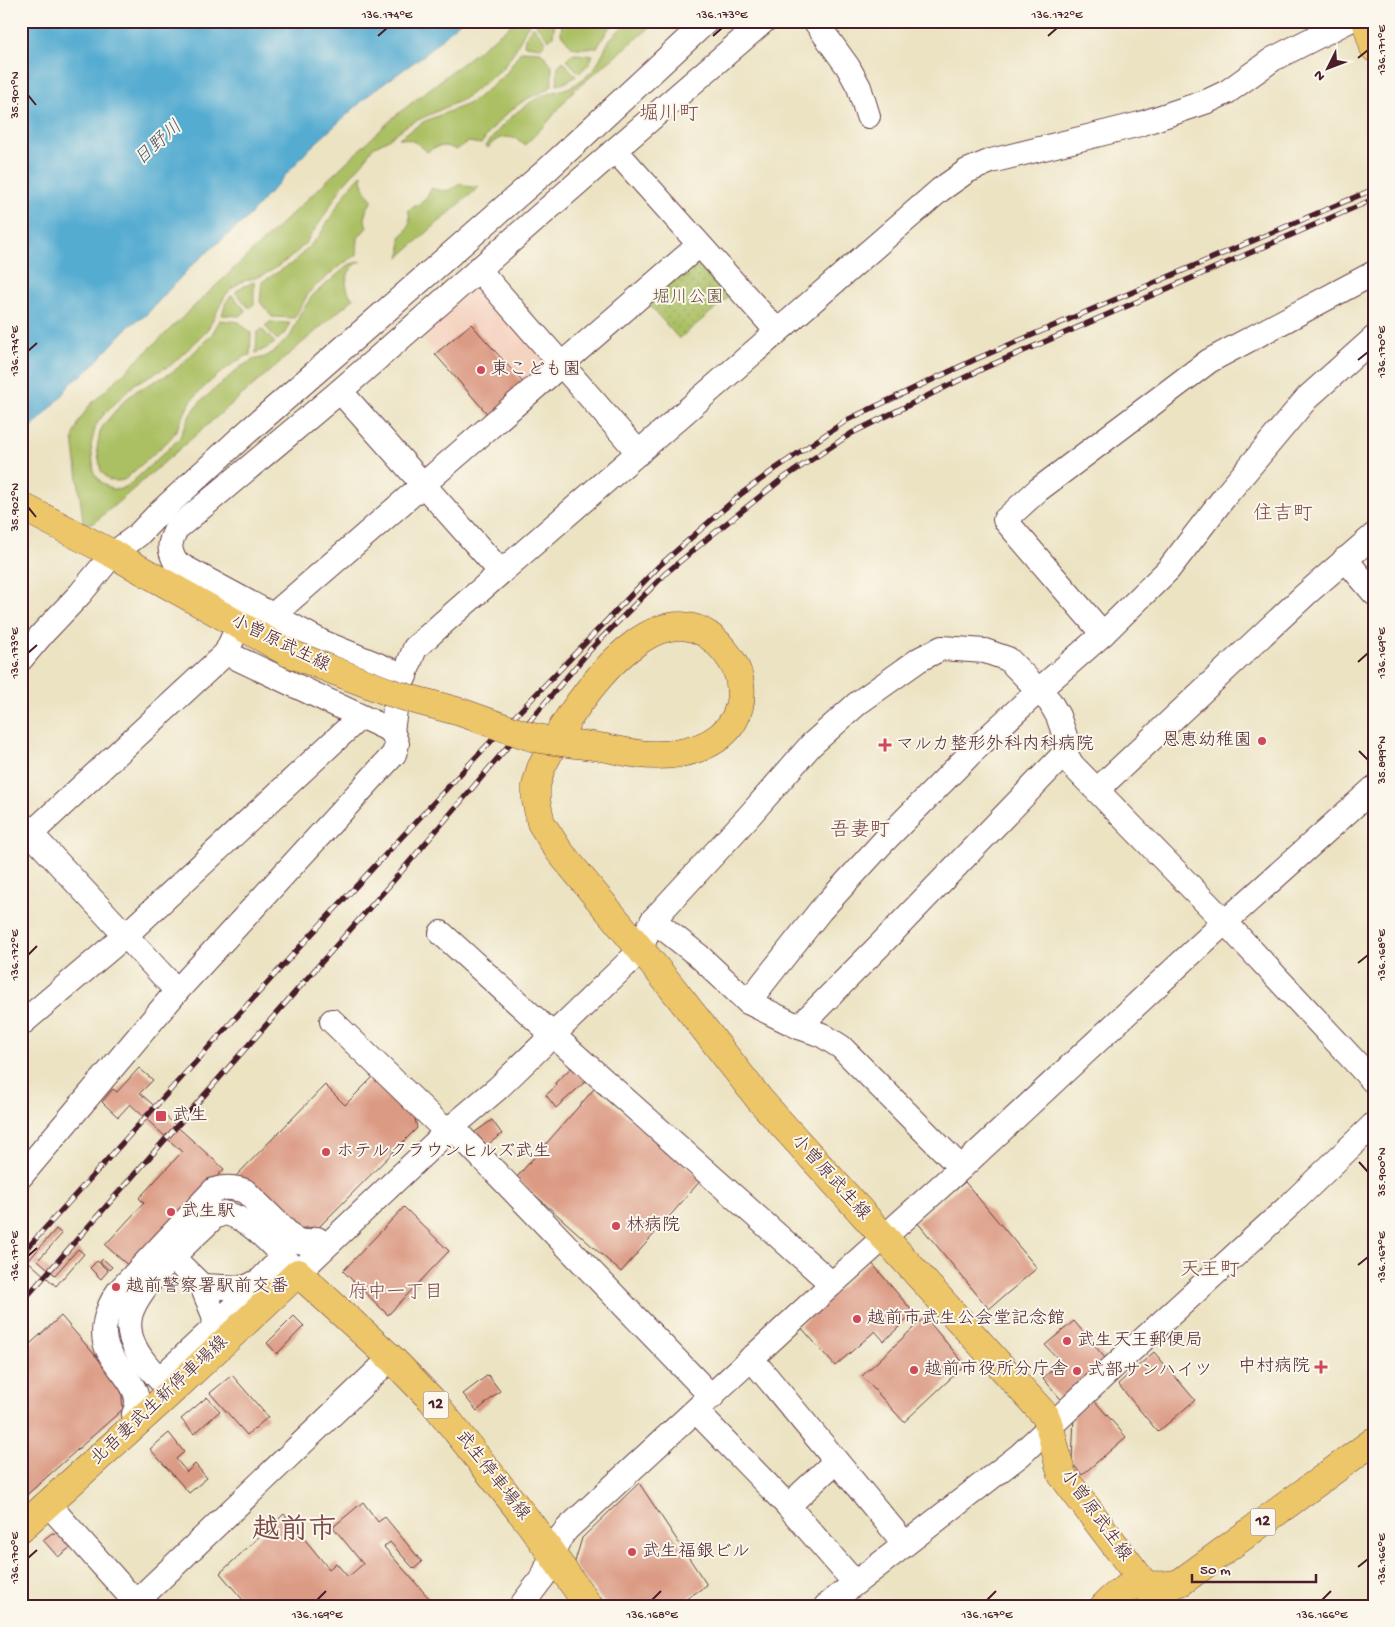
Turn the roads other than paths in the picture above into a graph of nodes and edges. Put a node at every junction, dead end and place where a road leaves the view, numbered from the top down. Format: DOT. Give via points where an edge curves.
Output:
graph roads {
  1 [pos="707,21"];
  2 [pos="747,21"];
  3 [pos="764,21"];
  4 [pos="814,21"];
  5 [pos="1348,21"];
  6 [pos="1366,21"];
  7 [pos="1374,48"];
  8 [pos="707,70"];
  9 [pos="868,116"];
  10 [pos="615,150"];
  11 [pos="699,245"];
  12 [pos="478,269"];
  13 [pos="1374,273"];
  14 [pos="777,331"];
  15 [pos="1374,338"];
  16 [pos="562,364"];
  17 [pos="340,391"];
  18 [pos="639,453"];
  19 [pos="424,485"];
  20 [pos="21,506"];
  21 [pos="1374,535"];
  22 [pos="107,551"];
  23 [pos="1345,559"];
  24 [pos="501,572"];
  25 [pos="1374,593"];
  26 [pos="244,615"];
  27 [pos="272,616"];
  28 [pos="1103,634"];
  29 [pos="226,653"];
  30 [pos="21,659"];
  31 [pos="406,676"];
  32 [pos="1039,690"];
  33 [pos="360,717"];
  34 [pos="392,731"];
  35 [pos="1065,753"];
  36 [pos="1374,788"];
  37 [pos="1097,790"];
  38 [pos="25,833"];
  39 [pos="653,920"];
  40 [pos="1225,922"];
  41 [pos="441,933"];
  42 [pos="126,935"];
  43 [pos="641,950"];
  44 [pos="177,991"];
  45 [pos="748,1002"];
  46 [pos="332,1021"];
  47 [pos="21,1024"];
  48 [pos="799,1027"];
  49 [pos="553,1035"];
  50 [pos="1374,1082"];
  51 [pos="1374,1124"];
  52 [pos="449,1130"];
  53 [pos="961,1168"];
  54 [pos="21,1176"];
  55 [pos="884,1237"];
  56 [pos="318,1239"];
  57 [pos="167,1252"];
  58 [pos="298,1272"];
  59 [pos="832,1284"];
  60 [pos="202,1286"];
  61 [pos="216,1326"];
  62 [pos="391,1358"];
  63 [pos="751,1358"];
  64 [pos="170,1381"];
  65 [pos="704,1404"];
  66 [pos="134,1414"];
  67 [pos="1050,1426"];
  68 [pos="1374,1441"];
  69 [pos="836,1461"];
  70 [pos="48,1504"];
  71 [pos="788,1506"];
  72 [pos="21,1528"];
  73 [pos="905,1544"];
  74 [pos="553,1556"];
  75 [pos="855,1583"];
  76 [pos="1153,1595"];
  77 [pos="138,1604"];
  78 [pos="521,1606"];
  79 [pos="589,1606"];
  80 [pos="826,1606"];
  81 [pos="1104,1606"];
  1 -- 22 [label="street" via="548,169 230,446 138,535"];
  2 -- 8 [label="street"];
  3 -- 8 [label="street"];
  4 -- 9 [label="street" via="848,67 859,87"];
  5 -- 14 [label="street" via="1273,59 1227,92 1208,101 1140,124 991,161 968,172 925,202"];
  6 -- 7 [label="main road"];
  8 -- 10 [label="street"];
  10 -- 11 [label="street"];
  10 -- 12 [label="street"];
  11 -- 14 [label="street"];
  11 -- 16 [label="street"];
  12 -- 16 [label="street"];
  12 -- 17 [label="street"];
  13 -- 28 [label="street" via="1209,361 1038,490 1005,520"];
  14 -- 18 [label="street"];
  15 -- 28 [label="street" via="1307,398 1168,570"];
  16 -- 18 [label="street"];
  16 -- 19 [label="street"];
  17 -- 19 [label="street"];
  17 -- 26 [label="street" via="176,529 171,539 169,551 176,562"];
  18 -- 24 [label="street"];
  19 -- 24 [label="street"];
  19 -- 27 [label="street"];
  20 -- 22 [label="main road, 小曽原武生線"];
  21 -- 23 [label="street"];
  22 -- 26 [label="main road, 小曽原武生線"];
  22 -- 30 [label="street" via="80,594"];
  23 -- 25 [label="street"];
  23 -- 37 [label="street"];
  24 -- 31 [label="street" via="415,648"];
  26 -- 27 [label="street"];
  26 -- 29 [label="street"];
  26 -- 43 [label="main road, 小曽原武生線, bridge" via="289,653 391,692 533,737 657,756 685,752 713,742 734,719 740,704 741,686 732,661 714,640 704,633 677,625 640,639 578,704 561,730 541,768 538,777 536,800 541,823 559,851"];
  27 -- 31 [label="street" via="322,642"];
  28 -- 32 [label="street"];
  29 -- 33 [label="street"];
  29 -- 38 [label="street"];
  31 -- 34 [label="street" via="396,696"];
  32 -- 35 [label="street" via="1058,716 1066,739"];
  32 -- 39 [label="street" via="1008,659 984,651 942,648 920,659 858,703 811,745"];
  32 -- 45 [label="street" via="969,755 871,855 820,911"];
  33 -- 34 [label="street"];
  33 -- 42 [label="street"];
  34 -- 44 [label="street" via="397,744 394,754"];
  35 -- 37 [label="street" via="1072,765"];
  35 -- 48 [label="street"];
  36 -- 40 [label="street"];
  37 -- 40 [label="street"];
  38 -- 42 [label="street"];
  39 -- 43 [label="street"];
  39 -- 45 [label="street" via="699,956"];
  40 -- 50 [label="street"];
  40 -- 53 [label="street"];
  41 -- 49 [label="street"];
  42 -- 44 [label="street"];
  42 -- 47 [label="street"];
  43 -- 49 [label="street"];
  43 -- 55 [label="main road, 小曽原武生線" via="760,1100"];
  44 -- 54 [label="street"];
  45 -- 48 [label="street"];
  46 -- 52 [label="street"];
  48 -- 53 [label="street" via="822,1035 841,1047"];
  49 -- 52 [label="street"];
  49 -- 59 [label="street"];
  51 -- 67 [label="street"];
  52 -- 58 [label="street"];
  52 -- 65 [label="street"];
  53 -- 55 [label="street"];
  55 -- 59 [label="street"];
  55 -- 67 [label="main road, 小曽原武生線" via="1045,1415"];
  56 -- 57 [label="street" via="312,1243 299,1242 245,1191 224,1181"];
  57 -- 58 [label="street" via="224,1213 252,1228"];
  57 -- 60 [label="street"];
  57 -- 64 [label="street" via="138,1297 129,1322 134,1346"];
  57 -- 66 [label="street" via="118,1292 110,1303 105,1320 107,1349 133,1386 138,1403"];
  58 -- 62 [label="main road, 武生停車場線 / 12"];
  58 -- 64 [label="main road, 北吾妻武生新停車場線"];
  59 -- 63 [label="street"];
  60 -- 61 [label="street"];
  60 -- 61 [label="street" via="245,1288 264,1275"];
  61 -- 64 [label="street"];
  62 -- 74 [label="main road, 武生停車場線 / 12" via="431,1399"];
  62 -- 77 [label="street"];
  63 -- 65 [label="street"];
  63 -- 69 [label="street"];
  64 -- 70 [label="main road, 北吾妻武生新停車場線"];
  65 -- 71 [label="street"];
  65 -- 74 [label="street" via="567,1530 559,1539"];
  67 -- 73 [label="street" via="1020,1455"];
  67 -- 76 [label="main road, 小曽原武生線" via="1062,1475"];
  68 -- 76 [label="main road, 12" via="1181,1582"];
  69 -- 71 [label="street"];
  69 -- 73 [label="street"];
  70 -- 72 [label="main road, 北吾妻武生新停車場線"];
  70 -- 77 [label="street"];
  71 -- 75 [label="street"];
  73 -- 75 [label="street"];
  74 -- 78 [label="street" via="535,1590"];
  74 -- 79 [label="main road, 武生停車場線 / 12"];
  75 -- 80 [label="street"];
  76 -- 81 [label="main road, 12" via="1129,1587"];
}
